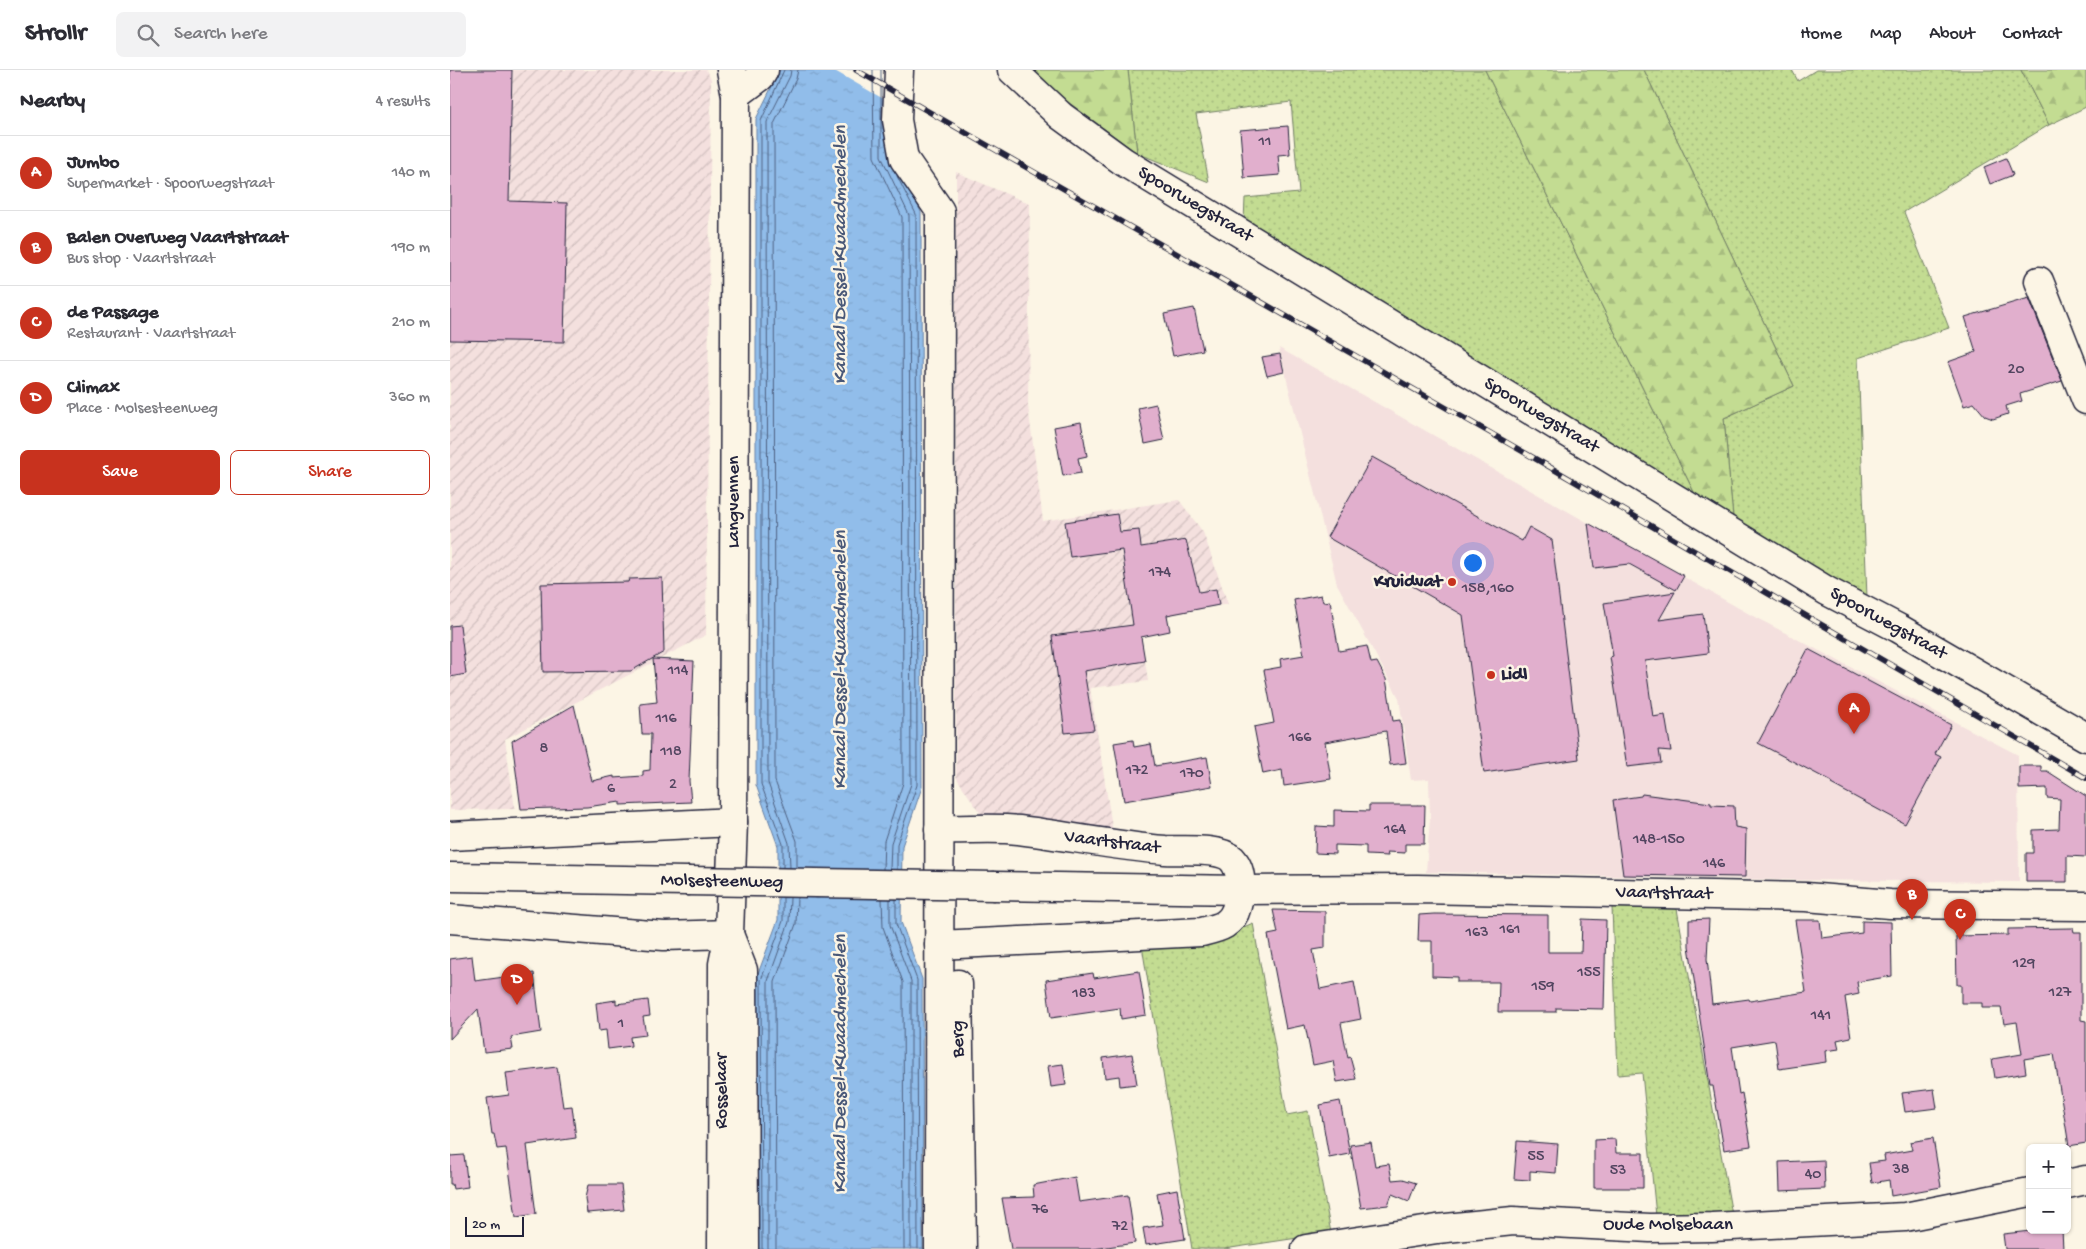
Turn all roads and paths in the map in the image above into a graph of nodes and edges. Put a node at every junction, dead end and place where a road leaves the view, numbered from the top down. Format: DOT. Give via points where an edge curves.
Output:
graph roads {
  1 [pos="764,70"];
  2 [pos="899,70"];
  3 [pos="1012,70"];
  4 [pos="733,82"];
  5 [pos="2039,281"];
  6 [pos="2086,400"];
  7 [pos="2086,737"];
  8 [pos="733,822"];
  9 [pos="949,829"];
  10 [pos="450,836"];
  11 [pos="450,877"];
  12 [pos="994,886"];
  13 [pos="1241,890"];
  14 [pos="2086,906"];
  15 [pos="450,920"];
  16 [pos="729,934"];
  17 [pos="948,945"];
  18 [pos="2086,1180"];
  19 [pos="2071,1183"];
  20 [pos="2026,1193"];
  21 [pos="722,1249"];
  22 [pos="744,1249"];
  23 [pos="939,1249"];
  24 [pos="962,1249"];
  25 [pos="1306,1249"];
  1 -- 4 [label="street" via="760,78"];
  2 -- 9 [label="street, Berg" via="896,120 904,159 940,211"];
  3 -- 7 [label="street, Spoorwegstraat" via="1061,116 1124,162 1827,591"];
  4 -- 8 [label="street, Langvennen"];
  5 -- 6 [label="street"];
  8 -- 10 [label="street"];
  8 -- 16 [label="street, Langvennen"];
  9 -- 13 [label="street, Vaartstraat" via="1017,830 1156,849 1213,851 1231,858 1238,870"];
  9 -- 17 [label="street, Berg"];
  11 -- 12 [label="street, Molsesteenweg, bridge"];
  12 -- 13 [label="street, Vaartstraat"];
  13 -- 14 [label="street, Vaartstraat" via="1417,889 1806,896 1890,904"];
  13 -- 17 [label="street, Vaartstraat" via="1236,913 1224,927 1201,932"];
  15 -- 16 [label="street" via="664,936"];
  16 -- 21 [label="street, Rosselaar" via="723,964"];
  16 -- 22 [label="street" via="743,970"];
  17 -- 23 [label="street"];
  17 -- 24 [label="street, Berg"];
  18 -- 19 [label="street"];
  20 -- 25 [label="street, Oude Molsebaan" via="1905,1218 1658,1228 1513,1221"];
}
